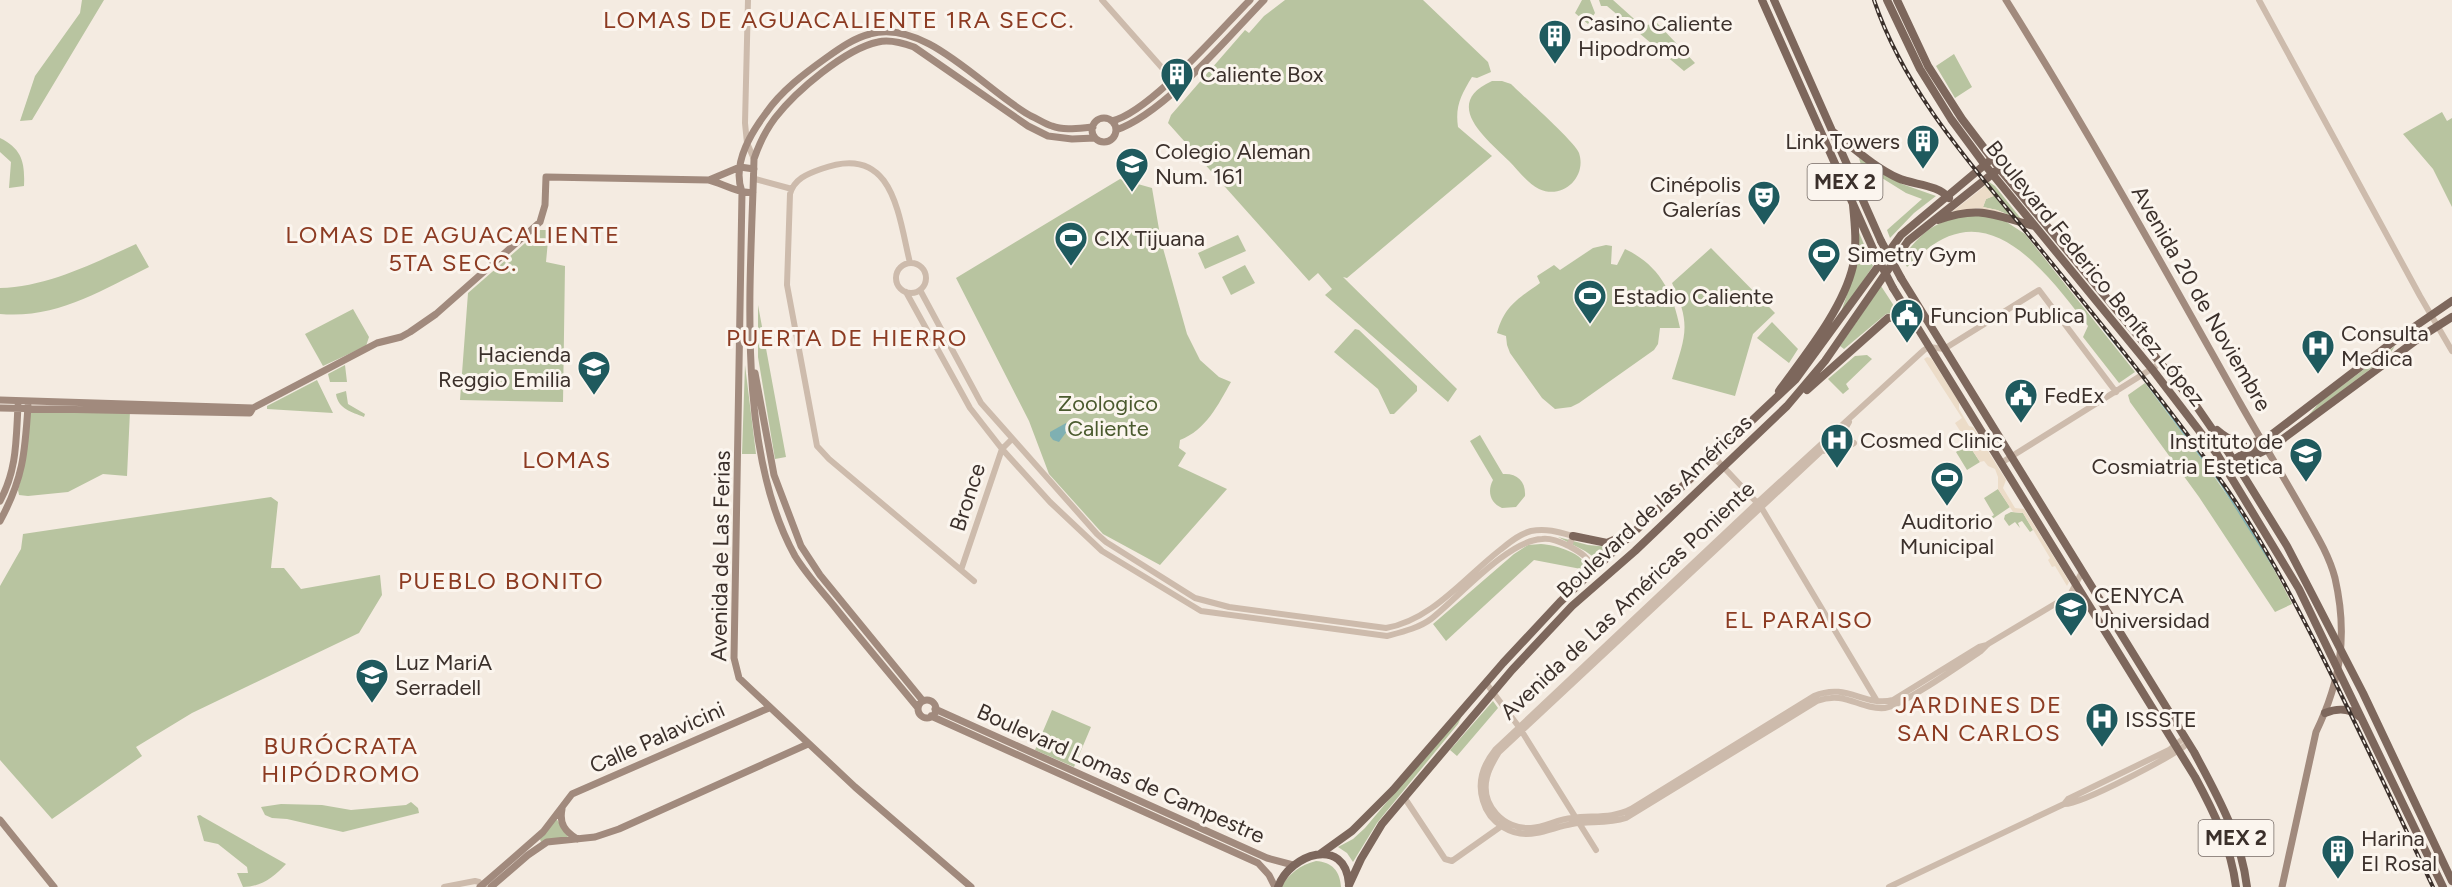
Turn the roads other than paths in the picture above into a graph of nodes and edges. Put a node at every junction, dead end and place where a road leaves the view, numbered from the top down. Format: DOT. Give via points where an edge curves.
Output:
graph roads {
  1 [pos="748,0"];
  2 [pos="1102,0"];
  3 [pos="1250,0"];
  4 [pos="1264,0"];
  5 [pos="1762,0"];
  6 [pos="1774,0"];
  7 [pos="1887,0"];
  8 [pos="1897,0"];
  9 [pos="2006,0"];
  10 [pos="2259,0"];
  11 [pos="1172,79"];
  12 [pos="1179,87"];
  13 [pos="1112,121"];
  14 [pos="1092,127"];
  15 [pos="1116,130"];
  16 [pos="1832,131"];
  17 [pos="1095,138"];
  18 [pos="747,143"];
  19 [pos="754,159"];
  20 [pos="1992,159"];
  21 [pos="1985,165"];
  22 [pos="740,166"];
  23 [pos="1999,168"];
  24 [pos="754,170"];
  25 [pos="1992,174"];
  26 [pos="755,179"];
  27 [pos="709,180"];
  28 [pos="792,189"];
  29 [pos="742,192"];
  30 [pos="753,192"];
  31 [pos="1948,196"];
  32 [pos="1852,198"];
  33 [pos="1948,209"];
  34 [pos="1931,222"];
  35 [pos="2034,226"];
  36 [pos="910,263"];
  37 [pos="920,290"];
  38 [pos="906,292"];
  39 [pos="2452,301"];
  40 [pos="2431,315"];
  41 [pos="2452,317"];
  42 [pos="1914,323"];
  43 [pos="2437,326"];
  44 [pos="1818,334"];
  45 [pos="1824,341"];
  46 [pos="1929,347"];
  47 [pos="1832,349"];
  48 [pos="1944,349"];
  49 [pos="2452,351"];
  50 [pos="1845,356"];
  51 [pos="752,359"];
  52 [pos="2161,363"];
  53 [pos="2152,369"];
  54 [pos="2116,392"];
  55 [pos="0,400"];
  56 [pos="18,404"];
  57 [pos="28,405"];
  58 [pos="1787,406"];
  59 [pos="0,408"];
  60 [pos="1764,412"];
  61 [pos="1850,420"];
  62 [pos="2209,422"];
  63 [pos="1011,440"];
  64 [pos="2262,440"];
  65 [pos="1854,443"];
  66 [pos="1002,449"];
  67 [pos="2267,450"];
  68 [pos="1821,451"];
  69 [pos="2217,454"];
  70 [pos="2011,457"];
  71 [pos="1714,458"];
  72 [pos="2001,463"];
  73 [pos="2233,463"];
  74 [pos="1723,467"];
  75 [pos="2229,475"];
  76 [pos="0,501"];
  77 [pos="1759,505"];
  78 [pos="0,521"];
  79 [pos="1637,530"];
  80 [pos="1573,536"];
  81 [pos="1569,546"];
  82 [pos="961,570"];
  83 [pos="1593,572"];
  84 [pos="2082,572"];
  85 [pos="974,581"];
  86 [pos="2076,585"];
  87 [pos="1458,590"];
  88 [pos="1386,628"];
  89 [pos="1388,636"];
  90 [pos="1988,644"];
  91 [pos="2341,656"];
  92 [pos="2340,670"];
  93 [pos="1486,683"];
  94 [pos="1493,692"];
  95 [pos="923,701"];
  96 [pos="1877,701"];
  97 [pos="769,708"];
  98 [pos="918,708"];
  99 [pos="933,713"];
  100 [pos="2325,713"];
  101 [pos="2364,721"];
  102 [pos="1520,729"];
  103 [pos="2186,740"];
  104 [pos="808,744"];
  105 [pos="2177,749"];
  106 [pos="1404,797"];
  107 [pos="563,804"];
  108 [pos="0,820"];
  109 [pos="1578,820"];
  110 [pos="1504,825"];
  111 [pos="577,839"];
  112 [pos="1596,850"];
  113 [pos="1320,854"];
  114 [pos="1293,865"];
  115 [pos="2452,882"];
  116 [pos="482,886"];
  117 [pos="1349,886"];
  118 [pos="54,887"];
  119 [pos="444,887"];
  120 [pos="491,887"];
  121 [pos="971,887"];
  122 [pos="1276,887"];
  123 [pos="1889,887"];
  124 [pos="2236,887"];
  125 [pos="2247,887"];
  126 [pos="2282,887"];
  127 [pos="2443,887"];
  1 -- 18 [label="street"];
  2 -- 11 [label="street"];
  3 -- 11 [label="main road"];
  4 -- 12 [label="main road"];
  5 -- 32 [label="main road, MEX 2"];
  6 -- 16 [label="main road, MEX 2"];
  7 -- 21 [label="main road, Boulevard Federico Benítez López" via="1924,77"];
  8 -- 20 [label="main road, Boulevard Federico Benítez López" via="1928,66"];
  9 -- 64 [label="main road, Avenida 20 de Noviembre" via="2094,144"];
  10 -- 40 [label="street"];
  11 -- 12 [label="street"];
  11 -- 13 [label="main road" via="1140,106"];
  12 -- 15 [label="main road"];
  13 -- 14 [label="main road" via="1100,119"];
  13 -- 15 [label="main road"];
  14 -- 17 [label="main road"];
  14 -- 18 [label="main road" via="1052,127 1014,106 935,46 905,33 892,32 871,33 856,39 813,67 770,107"];
  15 -- 17 [label="main road" via="1108,142"];
  16 -- 31 [label="main road" via="1887,172 1941,190"];
  16 -- 48 [label="main road, MEX 2, bridge" via="1881,241"];
  17 -- 19 [label="main road" via="1048,136 1009,114 914,47 881,41 844,58 790,102 767,130"];
  18 -- 19 [label="street"];
  18 -- 22 [label="main road"];
  19 -- 24 [label="main road"];
  20 -- 21 [label="main road, Boulevard de las Américas"];
  20 -- 23 [label="main road, Boulevard Federico Benítez López"];
  21 -- 25 [label="main road, Boulevard Federico Benítez López"];
  21 -- 31 [label="main road, Boulevard de las Américas"];
  22 -- 24 [label="main road"];
  22 -- 27 [label="main road"];
  22 -- 29 [label="main road"];
  23 -- 25 [label="main road, Boulevard de las Américas"];
  23 -- 52 [label="main road, Boulevard Federico Benítez López"];
  24 -- 26 [label="main road"];
  25 -- 33 [label="main road, Boulevard de las Américas"];
  25 -- 35 [label="main road, Boulevard Federico Benítez López"];
  26 -- 28 [label="street"];
  26 -- 30 [label="main road"];
  27 -- 29 [label="main road"];
  27 -- 57 [label="main road" via="546,177 540,222 436,314 401,337 377,343 250,410"];
  28 -- 36 [label="street" via="804,176 841,164 857,164 879,173 894,195"];
  28 -- 82 [label="street" via="788,292 817,446"];
  29 -- 30 [label="main road"];
  29 -- 97 [label="main road, Avenida de Las Ferias" via="734,658 739,678"];
  30 -- 51 [label="main road"];
  31 -- 33 [label="main road"];
  31 -- 45 [label="main road, Boulevard de las Américas" via="1901,235"];
  32 -- 42 [label="main road, MEX 2, bridge" via="1874,251"];
  32 -- 44 [label="main road" via="1853,266 1839,304"];
  33 -- 34 [label="main road, Boulevard de las Américas"];
  34 -- 35 [label="main road" via="1980,212"];
  34 -- 47 [label="main road, Boulevard de las Américas" via="1905,244"];
  35 -- 53 [label="main road, Boulevard Federico Benítez López"];
  36 -- 37 [label="street" via="925,272"];
  36 -- 38 [label="street" via="899,268 896,277 898,286"];
  37 -- 38 [label="street"];
  37 -- 63 [label="street" via="981,403"];
  38 -- 66 [label="street" via="970,408"];
  39 -- 40 [label="main road"];
  40 -- 43 [label="street"];
  40 -- 64 [label="main road"];
  41 -- 43 [label="main road"];
  42 -- 46 [label="main road, MEX 2"];
  42 -- 50 [label="main road" via="1900,317 1888,318"];
  43 -- 49 [label="street"];
  43 -- 67 [label="main road"];
  44 -- 45 [label="main road"];
  44 -- 60 [label="main road"];
  45 -- 47 [label="main road"];
  45 -- 60 [label="main road, Boulevard de las Américas" via="1796,380"];
  46 -- 48 [label="street"];
  46 -- 61 [label="street, Avenida de Las Américas Poniente"];
  46 -- 72 [label="main road, MEX 2"];
  47 -- 50 [label="main road"];
  47 -- 58 [label="main road, Boulevard de las Américas"];
  48 -- 54 [label="street" via="2038,290"];
  48 -- 70 [label="main road, MEX 2"];
  50 -- 58 [label="main road"];
  51 -- 95 [label="main road" via="774,475 801,546"];
  51 -- 98 [label="main road" via="754,415 763,460 792,550 813,582"];
  52 -- 53 [label="street"];
  52 -- 62 [label="main road, Boulevard Federico Benítez López"];
  53 -- 54 [label="street"];
  53 -- 69 [label="main road, Boulevard Federico Benítez López"];
  54 -- 70 [label="street"];
  55 -- 56 [label="main road"];
  56 -- 57 [label="main road"];
  56 -- 59 [label="main road"];
  56 -- 76 [label="main road" via="15,464"];
  57 -- 78 [label="main road" via="24,463"];
  58 -- 74 [label="main road, Boulevard de las Américas"];
  60 -- 71 [label="main road, Boulevard de las Américas"];
  61 -- 68 [label="street, Avenida de Las Américas Poniente"];
  61 -- 77 [label="street, Avenida de Las Américas Poniente"];
  62 -- 64 [label="main road" via="2239,444"];
  62 -- 73 [label="main road, Boulevard Federico Benítez López"];
  63 -- 66 [label="street, Bronce"];
  63 -- 88 [label="street" via="1106,542 1195,598 1229,607"];
  64 -- 67 [label="main road, Avenida 20 de Noviembre"];
  64 -- 73 [label="main road"];
  65 -- 68 [label="street" via="1843,449"];
  66 -- 82 [label="street, Bronce"];
  66 -- 89 [label="street" via="1102,551 1201,611"];
  67 -- 73 [label="main road"];
  67 -- 91 [label="main road, Avenida 20 de Noviembre" via="2331,566 2337,591"];
  68 -- 77 [label="street, Avenida de Las Américas Poniente"];
  69 -- 73 [label="main road"];
  69 -- 75 [label="main road, Boulevard Federico Benítez López"];
  70 -- 72 [label="street"];
  70 -- 84 [label="main road, MEX 2"];
  71 -- 74 [label="street"];
  71 -- 79 [label="main road, Boulevard de las Américas"];
  72 -- 86 [label="main road, MEX 2"];
  73 -- 75 [label="main road"];
  73 -- 91 [label="main road, Boulevard Federico Benítez López" via="2287,546"];
  74 -- 77 [label="street"];
  74 -- 94 [label="main road, Boulevard de las Américas" via="1572,606"];
  75 -- 92 [label="main road, Boulevard Federico Benítez López" via="2299,589"];
  77 -- 96 [label="street"];
  77 -- 102 [label="street, Avenida de Las Américas Poniente"];
  79 -- 80 [label="main road" via="1607,543"];
  79 -- 83 [label="main road, Boulevard de las Américas"];
  80 -- 81 [label="street"];
  80 -- 87 [label="street" via="1541,530 1523,534 1482,564"];
  81 -- 83 [label="street" via="1587,558"];
  81 -- 87 [label="street" via="1551,539 1523,543"];
  82 -- 85 [label="street"];
  83 -- 93 [label="main road, Boulevard de las Américas"];
  84 -- 86 [label="street"];
  84 -- 103 [label="main road, MEX 2"];
  86 -- 90 [label="street" via="2070,595"];
  86 -- 105 [label="main road, MEX 2"];
  87 -- 88 [label="street" via="1424,615"];
  87 -- 89 [label="street" via="1429,621"];
  88 -- 89 [label="street"];
  90 -- 96 [label="street" via="1893,700"];
  90 -- 109 [label="street" via="1896,705 1879,708 1836,696 1823,699 1626,818 1608,822"];
  91 -- 92 [label="main road, Avenida 20 de Noviembre"];
  91 -- 115 [label="main road, Boulevard Federico Benítez López" via="2363,693"];
  92 -- 100 [label="main road, Avenida 20 de Noviembre"];
  92 -- 101 [label="main road, Boulevard Federico Benítez López"];
  93 -- 94 [label="street"];
  93 -- 113 [label="main road, Boulevard de las Américas" via="1393,790 1352,831"];
  94 -- 102 [label="street"];
  94 -- 106 [label="main road, Boulevard de las Américas"];
  95 -- 98 [label="main road"];
  95 -- 99 [label="main road" via="930,701"];
  96 -- 109 [label="street" via="1835,690 1820,693 1624,812"];
  97 -- 104 [label="main road, Avenida de Las Ferias"];
  97 -- 107 [label="main road, Calle Palavicini" via="572,794"];
  98 -- 99 [label="main road" via="923,717"];
  99 -- 114 [label="main road, Boulevard Lomas de Campestre" via="1267,858"];
  99 -- 122 [label="main road, Boulevard Lomas de Campestre" via="1258,863"];
  100 -- 101 [label="main road" via="2350,710"];
  100 -- 126 [label="main road, Avenida 20 de Noviembre" via="2316,732"];
  101 -- 127 [label="main road, Boulevard Federico Benítez López"];
  102 -- 109 [label="street"];
  102 -- 110 [label="street, Avenida de Las Américas Poniente" via="1489,757 1480,784 1489,815"];
  103 -- 105 [label="street"];
  103 -- 125 [label="main road, MEX 2" via="2235,834"];
  104 -- 111 [label="main road" via="619,829"];
  104 -- 121 [label="main road, Avenida de Las Ferias"];
  105 -- 123 [label="street"];
  105 -- 124 [label="main road, MEX 2" via="2221,827"];
  106 -- 110 [label="street" via="1448,861"];
  106 -- 117 [label="main road, Boulevard de las Américas" via="1376,833"];
  107 -- 111 [label="main road" via="563,826"];
  107 -- 116 [label="main road, Calle Palavicini" via="543,832"];
  108 -- 118 [label="main road"];
  109 -- 110 [label="street" via="1530,834"];
  109 -- 112 [label="street"];
  111 -- 120 [label="main road" via="547,842"];
  113 -- 114 [label="main road, Boulevard de las Américas"];
  113 -- 117 [label="main road" via="1340,861"];
  114 -- 122 [label="main road"];
  116 -- 119 [label="street" via="475,881"];
}
